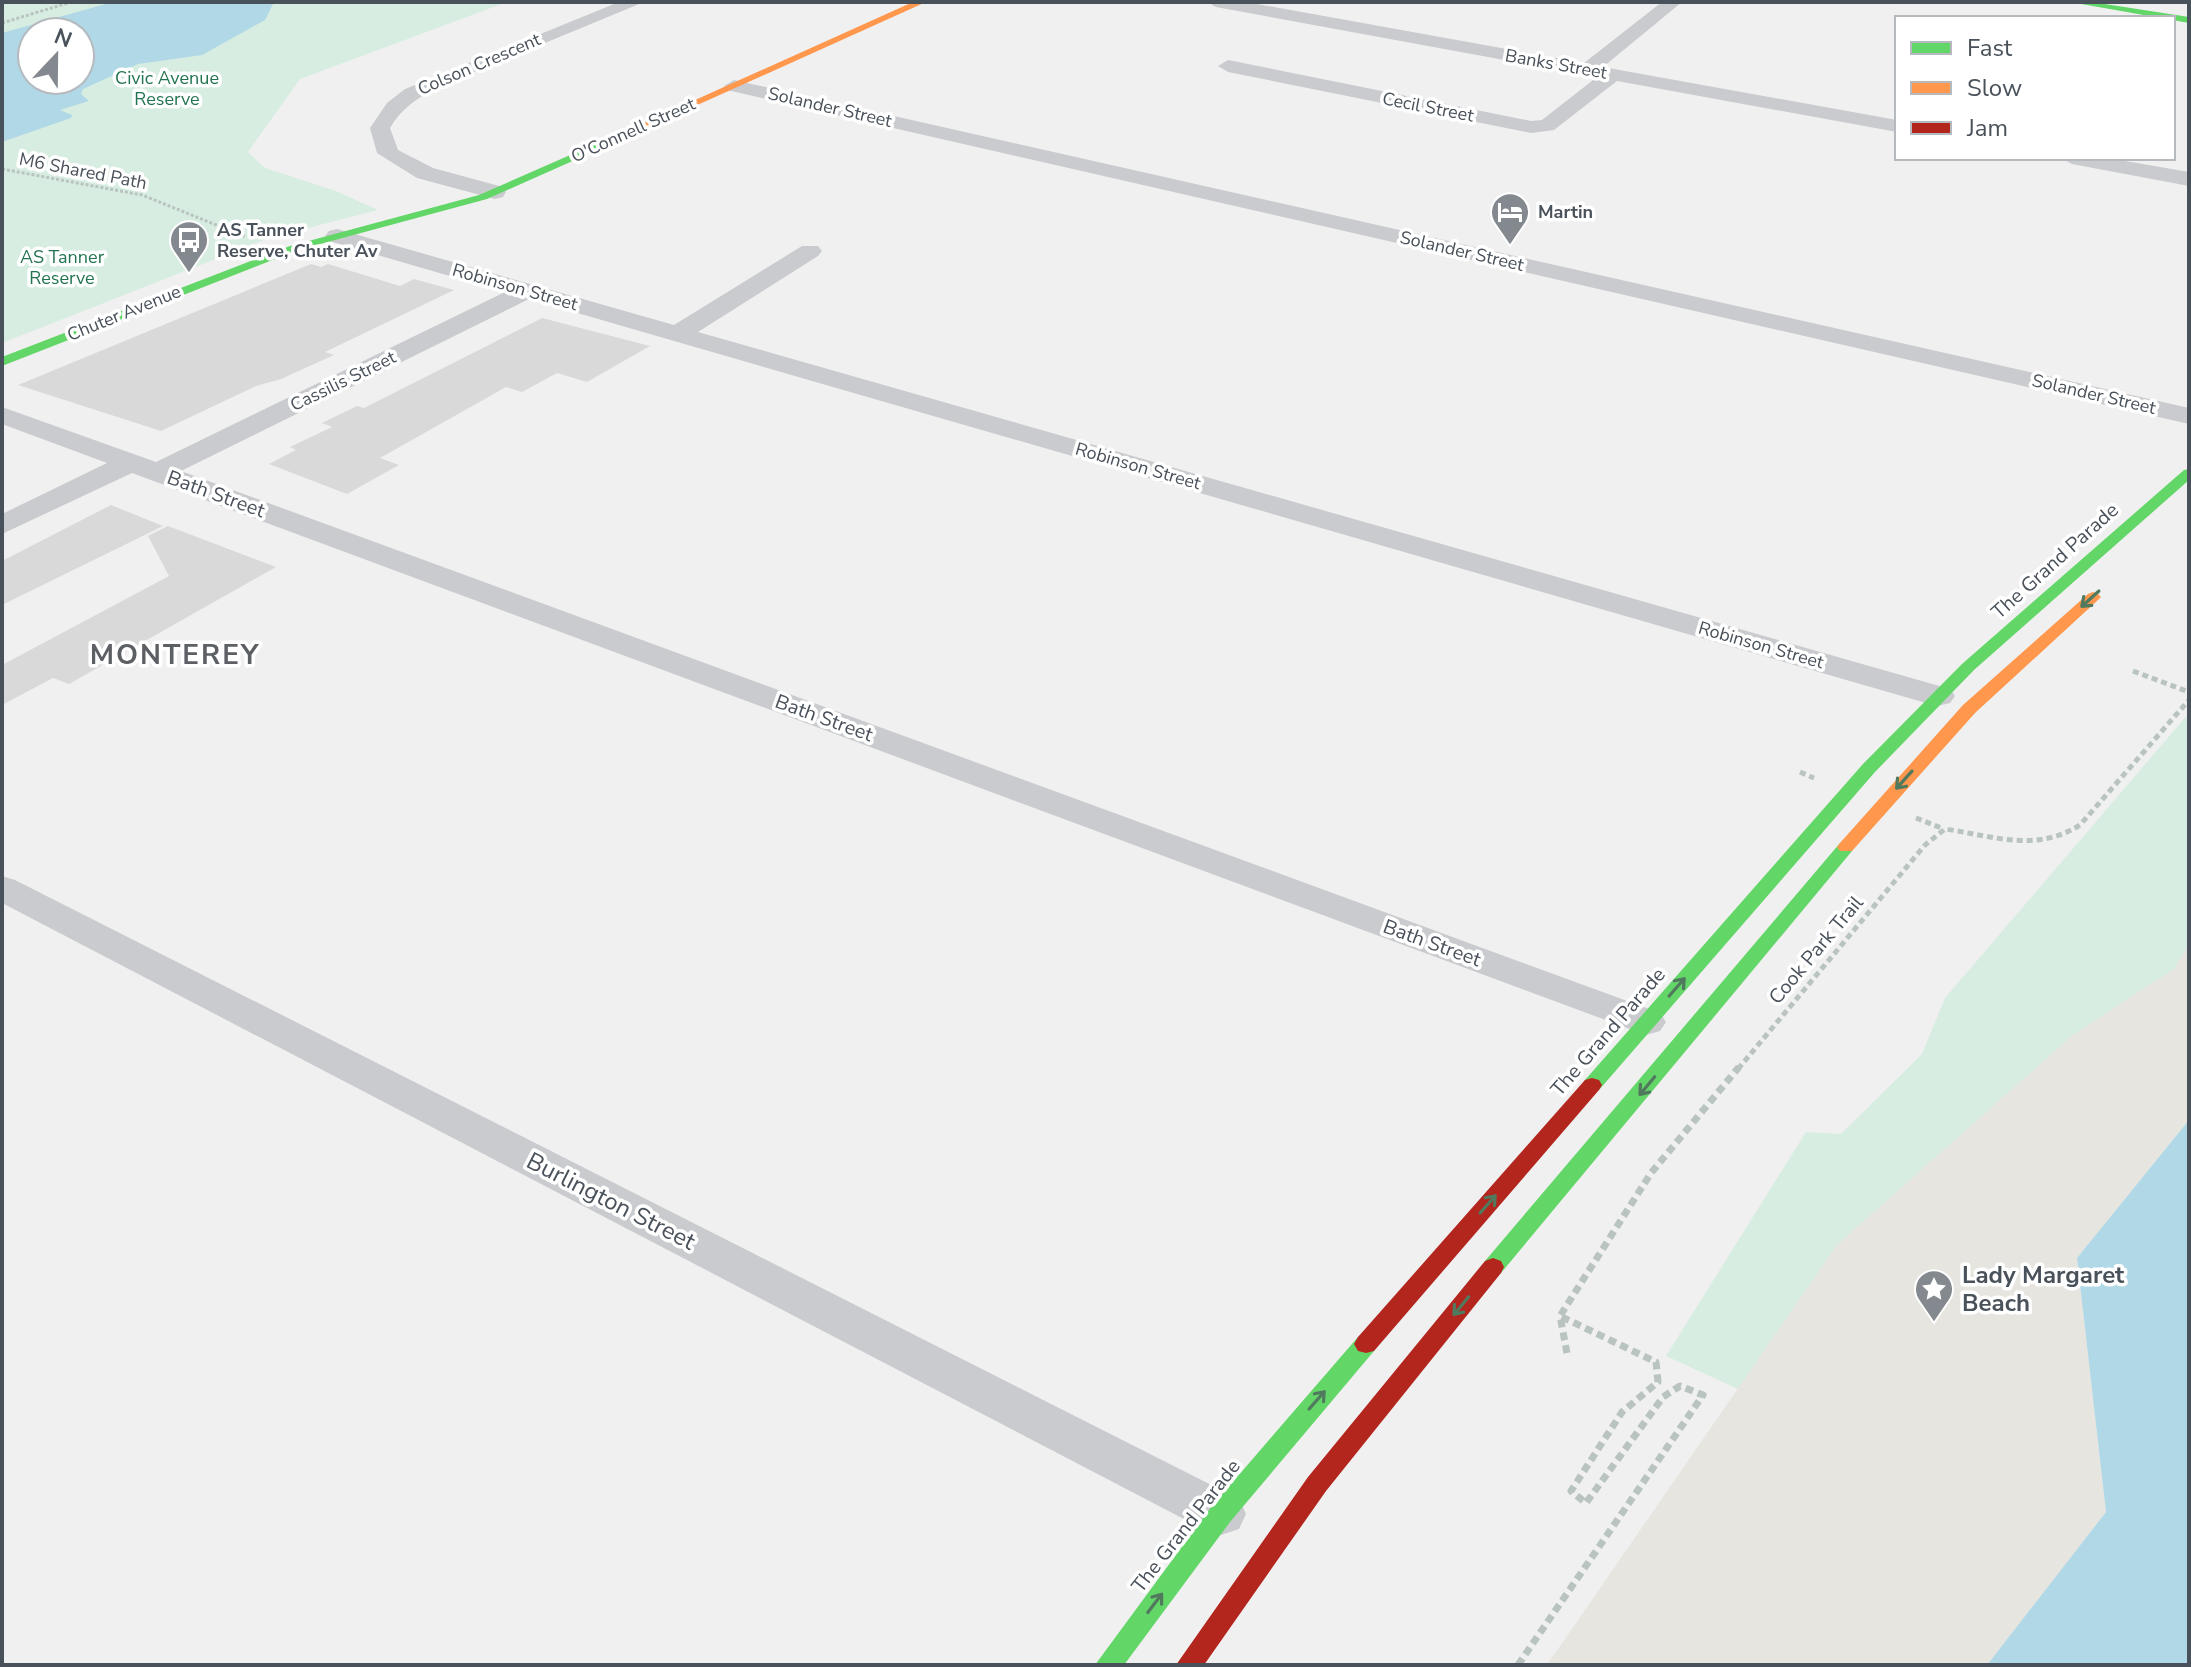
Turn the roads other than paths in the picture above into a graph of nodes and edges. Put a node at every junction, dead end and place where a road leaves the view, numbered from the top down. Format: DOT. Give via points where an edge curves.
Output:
graph roads {
  1 [pos="635,2"];
  2 [pos="921,2"];
  3 [pos="1216,2"];
  4 [pos="1673,2"];
  5 [pos="2075,2"];
  6 [pos="2164,16"];
  7 [pos="1228,66"];
  8 [pos="1587,70"];
  9 [pos="1613,74"];
  10 [pos="734,86"];
  11 [pos="1895,126"];
  12 [pos="2083,160"];
  13 [pos="2189,179"];
  14 [pos="495,192"];
  15 [pos="337,236"];
  16 [pos="810,251"];
  17 [pos="528,290"];
  18 [pos="678,333"];
  19 [pos="2,362"];
  20 [pos="2,415"];
  21 [pos="2189,416"];
  22 [pos="145,467"];
  23 [pos="2189,473"];
  24 [pos="2,525"];
  25 [pos="2107,584"];
  26 [pos="1938,696"];
  27 [pos="2,888"];
  28 [pos="1646,1022"];
  29 [pos="1221,1514"];
  30 [pos="1108,1665"];
  31 [pos="1189,1665"];
  1 -- 14 [label="street, Colson Crescent" via="427,85 388,111 380,128 388,153 425,173"];
  2 -- 10 [label="main road, O'Connell Street"];
  3 -- 8 [label="street, Banks Street"];
  4 -- 8 [label="street"];
  5 -- 6 [label="main road"];
  7 -- 9 [label="street, Cecil Street" via="1531,127 1547,126"];
  8 -- 9 [label="street, Banks Street"];
  9 -- 11 [label="street, Banks Street"];
  10 -- 14 [label="main road, O'Connell Street"];
  10 -- 21 [label="street, Solander Street"];
  12 -- 13 [label="street"];
  14 -- 15 [label="main road, O'Connell Street"];
  15 -- 17 [label="street, Robinson Street"];
  15 -- 19 [label="main road, Chuter Avenue"];
  16 -- 18 [label="street"];
  17 -- 18 [label="street, Robinson Street"];
  17 -- 22 [label="street, Cassilis Street"];
  18 -- 26 [label="street, Robinson Street"];
  20 -- 22 [label="street, Bath Street"];
  22 -- 24 [label="street, Cassilis Street"];
  22 -- 28 [label="street, Bath Street"];
  23 -- 26 [label="main road, The Grand Parade"];
  25 -- 31 [label="main road, one-way" via="1969,709 1882,804 1404,1372"];
  28 -- 26 [label="main road, The Grand Parade, one-way"];
  27 -- 29 [label="street, Burlington Street"];
  29 -- 28 [label="main road, The Grand Parade, one-way"];
  30 -- 29 [label="main road, The Grand Parade, one-way"];
}
